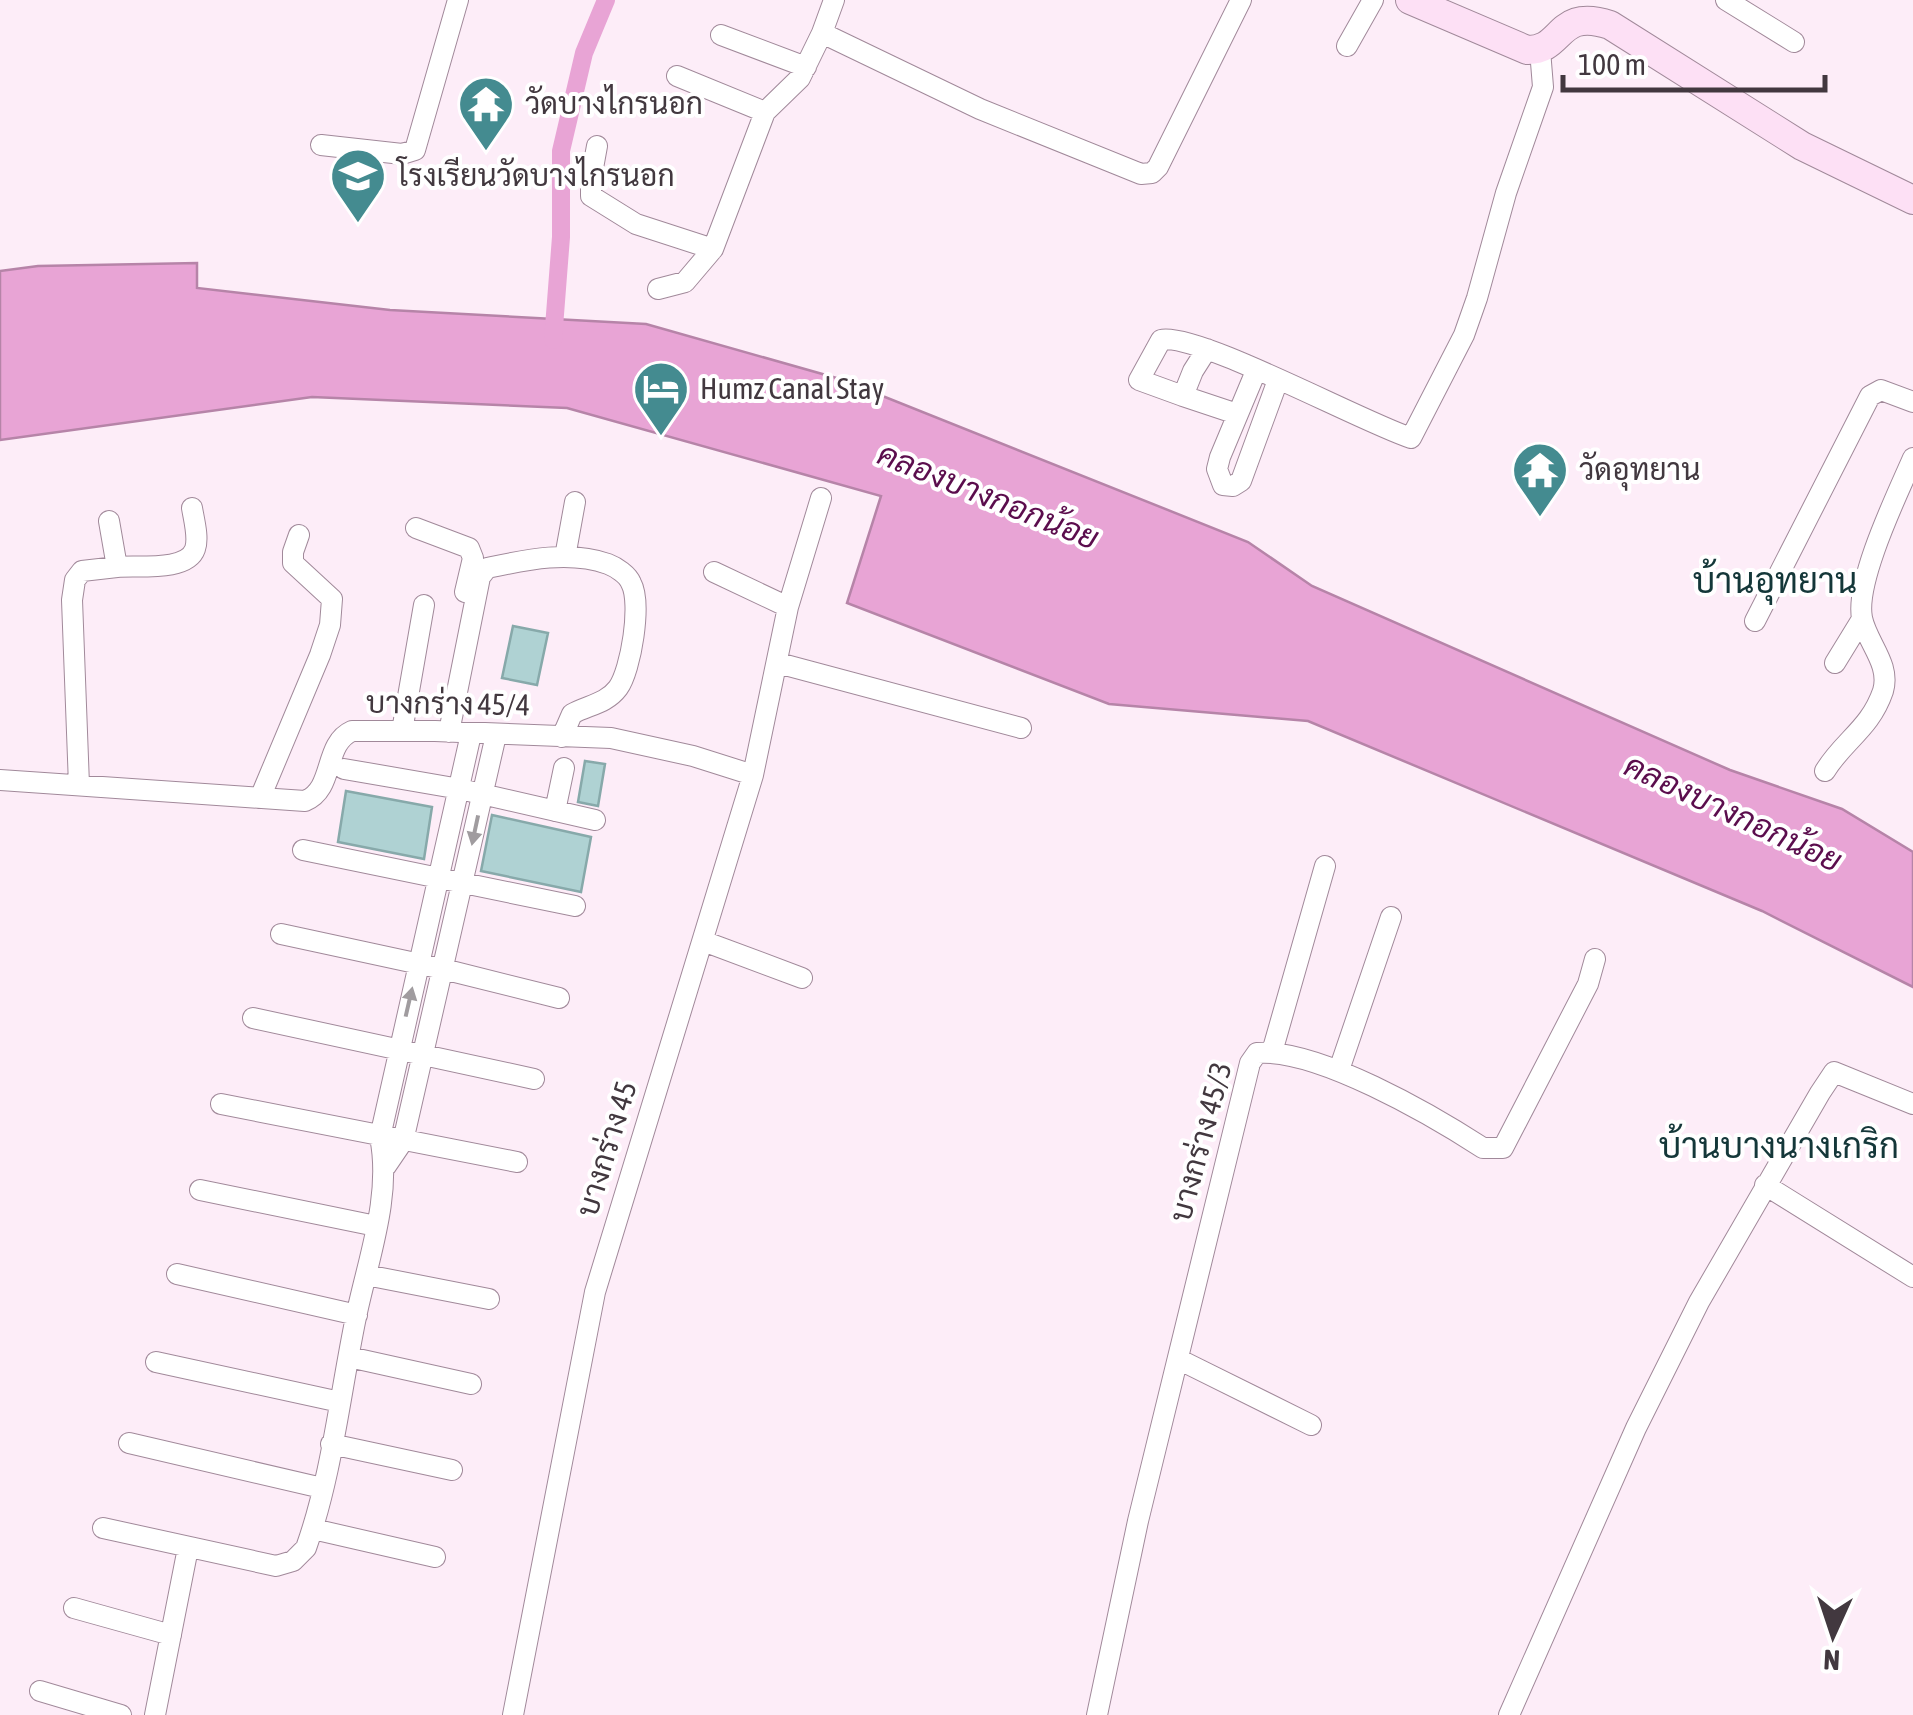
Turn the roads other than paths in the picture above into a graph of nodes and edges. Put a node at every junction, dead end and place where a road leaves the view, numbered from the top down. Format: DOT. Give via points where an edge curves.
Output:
graph roads {
  1 [pos="458,0"];
  2 [pos="834,0"];
  3 [pos="1241,0"];
  4 [pos="1373,0"];
  5 [pos="1410,0"];
  6 [pos="1726,0"];
  7 [pos="822,33"];
  8 [pos="721,35"];
  9 [pos="1794,42"];
  10 [pos="1347,46"];
  11 [pos="1540,50"];
  12 [pos="806,67"];
  13 [pos="676,76"];
  14 [pos="765,112"];
  15 [pos="321,145"];
  16 [pos="597,146"];
  17 [pos="1913,200"];
  18 [pos="713,249"];
  19 [pos="658,289"];
  20 [pos="1207,349"];
  21 [pos="1256,371"];
  22 [pos="1278,380"];
  23 [pos="1183,396"];
  24 [pos="1913,402"];
  25 [pos="1237,414"];
  26 [pos="1913,458"];
  27 [pos="821,498"];
  28 [pos="575,502"];
  29 [pos="192,508"];
  30 [pos="108,521"];
  31 [pos="416,528"];
  32 [pos="299,535"];
  33 [pos="565,556"];
  34 [pos="117,566"];
  35 [pos="714,572"];
  36 [pos="424,605"];
  37 [pos="788,607"];
  38 [pos="1862,619"];
  39 [pos="1754,621"];
  40 [pos="1835,663"];
  41 [pos="778,664"];
  42 [pos="1022,728"];
  43 [pos="402,731"];
  44 [pos="442,731"];
  45 [pos="471,734"];
  46 [pos="496,735"];
  47 [pos="562,736"];
  48 [pos="564,768"];
  49 [pos="344,769"];
  50 [pos="1825,771"];
  51 [pos="752,775"];
  52 [pos="0,780"];
  53 [pos="79,786"];
  54 [pos="460,789"];
  55 [pos="483,794"];
  56 [pos="268,799"];
  57 [pos="555,811"];
  58 [pos="595,820"];
  59 [pos="302,850"];
  60 [pos="1325,866"];
  61 [pos="439,878"];
  62 [pos="464,883"];
  63 [pos="575,906"];
  64 [pos="1391,917"];
  65 [pos="282,934"];
  66 [pos="702,941"];
  67 [pos="1595,959"];
  68 [pos="418,964"];
  69 [pos="442,969"];
  70 [pos="802,978"];
  71 [pos="559,998"];
  72 [pos="254,1018"];
  73 [pos="398,1051"];
  74 [pos="1272,1052"];
  75 [pos="422,1056"];
  76 [pos="1339,1070"];
  77 [pos="534,1079"];
  78 [pos="221,1104"];
  79 [pos="1913,1104"];
  80 [pos="380,1137"];
  81 [pos="402,1141"];
  82 [pos="518,1162"];
  83 [pos="386,1166"];
  84 [pos="1766,1185"];
  85 [pos="200,1190"];
  86 [pos="376,1226"];
  87 [pos="176,1274"];
  88 [pos="366,1275"];
  89 [pos="1913,1277"];
  90 [pos="489,1300"];
  91 [pos="357,1315"];
  92 [pos="348,1357"];
  93 [pos="1178,1359"];
  94 [pos="156,1362"];
  95 [pos="470,1384"];
  96 [pos="340,1402"];
  97 [pos="1311,1425"];
  98 [pos="129,1443"];
  99 [pos="332,1444"];
  100 [pos="452,1470"];
  101 [pos="322,1488"];
  102 [pos="103,1528"];
  103 [pos="312,1529"];
  104 [pos="188,1548"];
  105 [pos="435,1557"];
  106 [pos="74,1608"];
  107 [pos="171,1635"];
  108 [pos="40,1691"];
  109 [pos="121,1715"];
  110 [pos="155,1715"];
  111 [pos="513,1715"];
  112 [pos="1097,1715"];
  113 [pos="1508,1715"];
  1 -- 15 [label="street" via="415,150"];
  2 -- 7 [label="street"];
  3 -- 7 [label="street" via="1158,167 1141,174 994,115"];
  4 -- 10 [label="street"];
  5 -- 11 [label="street" via="1518,48"];
  6 -- 9 [label="street"];
  7 -- 12 [label="street"];
  8 -- 12 [label="street"];
  11 -- 17 [label="street" via="1580,20 1610,25 1802,146"];
  11 -- 22 [label="street" via="1542,87 1477,298 1411,438"];
  12 -- 14 [label="street"];
  13 -- 14 [label="street"];
  14 -- 18 [label="street"];
  16 -- 18 [label="street" via="592,196 636,224"];
  18 -- 19 [label="street" via="684,282"];
  20 -- 21 [label="street"];
  20 -- 23 [label="street"];
  20 -- 23 [label="street" via="1170,338 1155,346 1139,380"];
  21 -- 22 [label="street"];
  21 -- 25 [label="street"];
  22 -- 25 [label="street" via="1241,481 1223,485 1217,469"];
  23 -- 25 [label="street"];
  24 -- 39 [label="street" via="1881,390 1870,396"];
  26 -- 38 [label="street" via="1866,580"];
  27 -- 37 [label="street, บางกร่าง 45"];
  28 -- 33 [label="street"];
  29 -- 34 [label="street" via="197,544 184,561"];
  30 -- 34 [label="street"];
  31 -- 44 [label="street" via="469,548 473,558"];
  32 -- 56 [label="street" via="293,563 332,599 333,611"];
  33 -- 44 [label="street" via="486,568"];
  33 -- 47 [label="street" via="618,570 631,581 636,605 622,681 603,702 572,714"];
  34 -- 53 [label="street" via="82,571 75,580"];
  35 -- 37 [label="street"];
  36 -- 43 [label="street"];
  37 -- 41 [label="street, บางกร่าง 45"];
  38 -- 40 [label="street"];
  38 -- 50 [label="street" via="1883,667 1882,692 1862,730"];
  41 -- 42 [label="street"];
  41 -- 51 [label="street, บางกร่าง 45"];
  43 -- 44 [label="street, บางกร่าง 45/4"];
  43 -- 56 [label="street, บางกร่าง 45/4" via="342,736 316,797"];
  44 -- 45 [label="street, บางกร่าง 45/4"];
  45 -- 46 [label="street, บางกร่าง 45/4"];
  45 -- 54 [label="street"];
  46 -- 47 [label="street, บางกร่าง 45/4"];
  46 -- 55 [label="street"];
  47 -- 51 [label="street, บางกร่าง 45/4" via="642,743"];
  48 -- 57 [label="street"];
  49 -- 54 [label="street"];
  51 -- 66 [label="street, บางกร่าง 45"];
  52 -- 53 [label="street, บางกร่าง 45/4"];
  53 -- 56 [label="street, บางกร่าง 45/4"];
  54 -- 55 [label="street"];
  54 -- 61 [label="street"];
  55 -- 57 [label="street"];
  55 -- 62 [label="street, one-way"];
  57 -- 58 [label="street"];
  59 -- 61 [label="street"];
  60 -- 74 [label="street"];
  61 -- 62 [label="street"];
  61 -- 68 [label="street"];
  62 -- 63 [label="street"];
  62 -- 69 [label="street"];
  64 -- 76 [label="street"];
  65 -- 68 [label="street"];
  66 -- 70 [label="street"];
  66 -- 111 [label="street, บางกร่าง 45" via="595,1292"];
  67 -- 76 [label="street, บางกร่าง 45/3" via="1504,1148 1483,1148"];
  68 -- 69 [label="street"];
  73 -- 68 [label="street, one-way"];
  69 -- 71 [label="street"];
  69 -- 75 [label="street"];
  72 -- 73 [label="street"];
  73 -- 75 [label="street"];
  73 -- 80 [label="street"];
  74 -- 76 [label="street, บางกร่าง 45/3"];
  74 -- 93 [label="street, บางกร่าง 45/3" via="1257,1053 1250,1063"];
  75 -- 77 [label="street"];
  75 -- 81 [label="street"];
  78 -- 80 [label="street"];
  79 -- 84 [label="street" via="1834,1072"];
  80 -- 81 [label="street"];
  80 -- 83 [label="street"];
  81 -- 82 [label="street"];
  81 -- 83 [label="street"];
  83 -- 86 [label="street"];
  84 -- 89 [label="street"];
  84 -- 113 [label="street" via="1636,1428"];
  85 -- 86 [label="street"];
  86 -- 88 [label="street"];
  87 -- 91 [label="street"];
  88 -- 90 [label="street"];
  88 -- 91 [label="street"];
  91 -- 92 [label="street"];
  92 -- 95 [label="street"];
  92 -- 96 [label="street"];
  93 -- 97 [label="street"];
  93 -- 112 [label="street, บางกร่าง 45/3"];
  94 -- 96 [label="street"];
  96 -- 99 [label="street"];
  98 -- 101 [label="street"];
  99 -- 100 [label="street"];
  99 -- 101 [label="street"];
  101 -- 103 [label="street"];
  102 -- 104 [label="street"];
  103 -- 104 [label="street" via="294,1561 276,1566"];
  103 -- 105 [label="street"];
  104 -- 107 [label="street"];
  106 -- 107 [label="street"];
  107 -- 110 [label="street"];
  108 -- 109 [label="street"];
}
